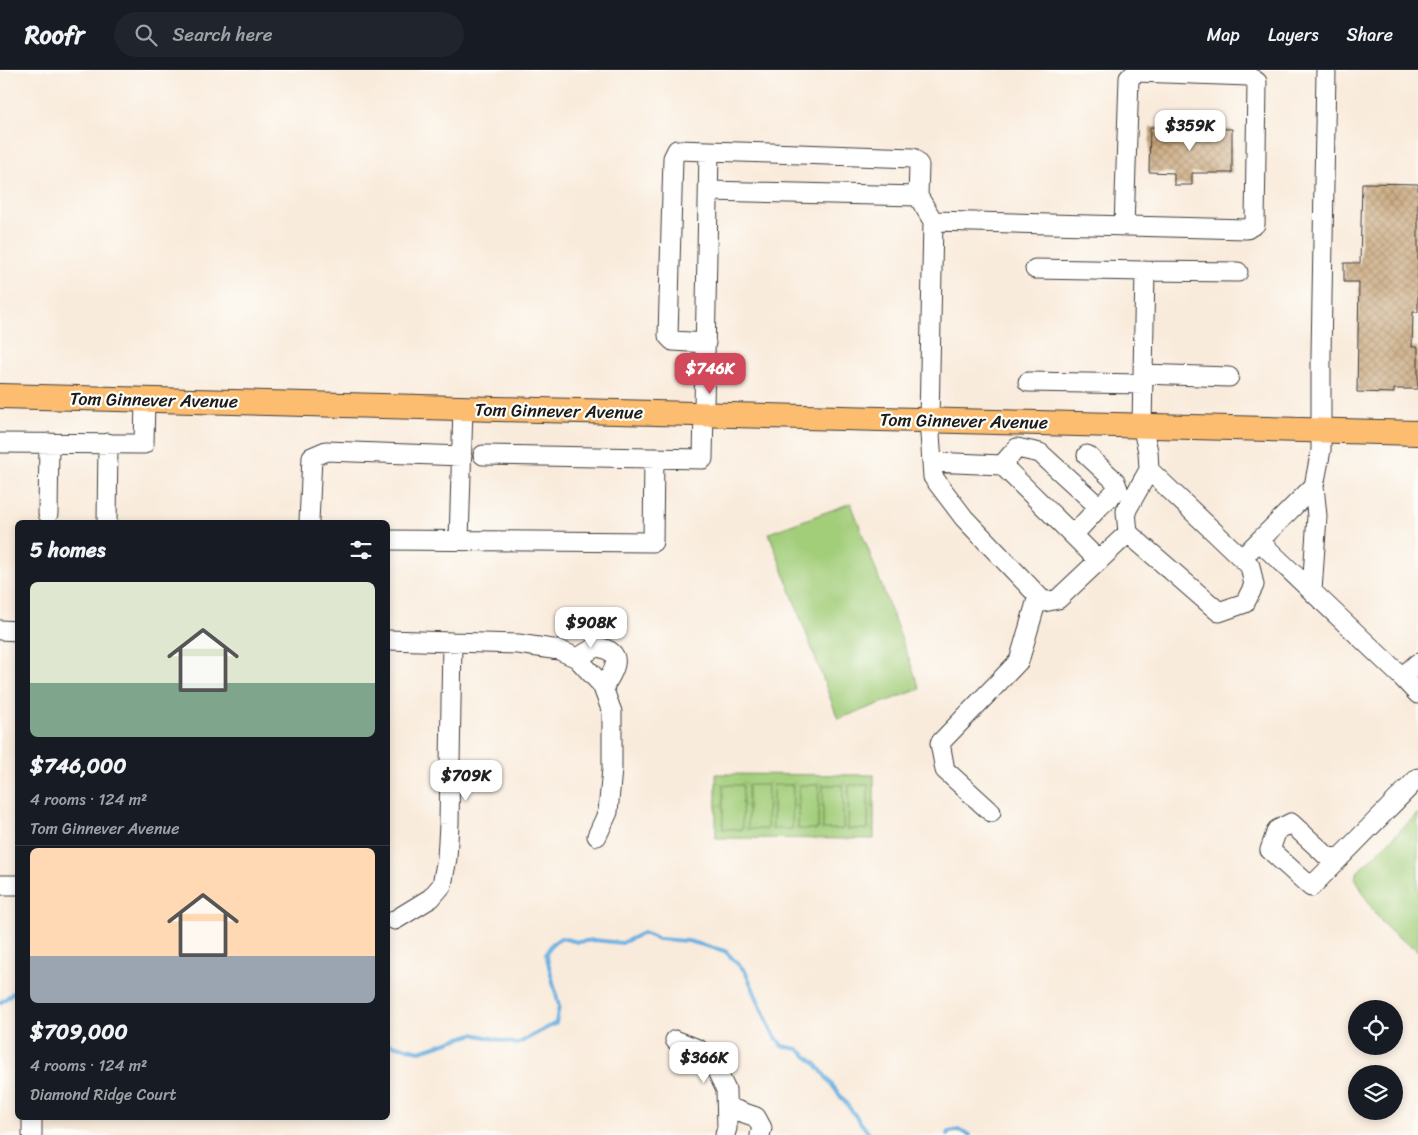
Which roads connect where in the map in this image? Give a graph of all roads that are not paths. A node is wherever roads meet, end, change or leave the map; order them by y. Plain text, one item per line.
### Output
1 (1326, 70) edge
2 (710, 151) junction
3 (709, 191) junction
4 (918, 196) junction
5 (933, 221) junction
6 (1124, 226) junction
7 (1035, 269) dead end
8 (1145, 271) junction
9 (1238, 272) dead end
10 (706, 343) junction
11 (1229, 377) dead end
12 (1143, 379) junction
13 (1028, 382) dead end
14 (0, 396) edge
15 (145, 400) junction
16 (463, 408) junction
17 (704, 414) junction
18 (929, 420) junction
19 (1142, 426) junction
20 (1321, 430) junction
21 (1418, 433) edge
22 (0, 443) edge
23 (49, 444) junction
24 (108, 444) junction
25 (483, 455) dead end
26 (1087, 455) dead end
27 (462, 456) junction
28 (654, 458) junction
29 (932, 462) junction
30 (1002, 465) junction
31 (1148, 470) junction
32 (1314, 486) junction
33 (1099, 507) junction
34 (48, 514) dead end
35 (107, 520) edge
36 (309, 520) edge
37 (1128, 534) junction
38 (1073, 535) junction
39 (390, 540) edge
40 (459, 540) junction
41 (1259, 541) junction
42 (1242, 558) junction
43 (1099, 561) junction
44 (1312, 591) junction
45 (1038, 596) junction
46 (0, 630) edge
47 (15, 631) edge
48 (390, 640) edge
49 (452, 642) junction
50 (576, 658) junction
51 (1418, 663) edge
52 (1402, 677) junction
53 (603, 688) junction
54 (1418, 694) edge
55 (1418, 778) edge
56 (991, 812) dead end
57 (597, 836) dead end
58 (1340, 858) junction
59 (0, 885) edge
60 (15, 885) edge
61 (394, 920) dead end
62 (675, 1040) dead end
63 (727, 1107) junction
64 (32, 1120) edge
65 (32, 1135) edge
66 (725, 1135) edge
67 (760, 1135) edge

1 - 20 street
2 - 3 street
2 - 4 street
2 - 10 street
3 - 4 street
3 - 10 street
4 - 5 street
5 - 6 street
5 - 18 street
6 - 6 street
7 - 8 street
8 - 9 street
8 - 12 street
10 - 17 street
11 - 12 street
12 - 13 street
12 - 19 street
14 - 15 main road, Tom Ginnever Avenue
15 - 16 main road, Tom Ginnever Avenue
15 - 24 street
16 - 17 main road, Tom Ginnever Avenue
16 - 27 street
17 - 18 main road, Tom Ginnever Avenue
17 - 28 street
18 - 19 main road, Tom Ginnever Avenue
18 - 29 street
19 - 20 main road, Tom Ginnever Avenue
19 - 31 street
20 - 21 main road, Tom Ginnever Avenue
20 - 32 street
22 - 23 street
23 - 24 street
23 - 34 street
24 - 35 street
25 - 28 street
26 - 33 street
27 - 36 street
27 - 40 street
28 - 40 street
29 - 30 street
29 - 45 street
30 - 33 street
30 - 38 street
31 - 37 street
31 - 42 street
32 - 41 street
32 - 44 street
33 - 38 street
37 - 42 street
37 - 43 street
38 - 43 street
39 - 40 street
41 - 42 street
41 - 44 street
43 - 45 street
44 - 52 street
45 - 56 street
46 - 47 street
48 - 49 street
49 - 50 street
49 - 61 street
50 - 53 street
50 - 53 street
51 - 52 street
52 - 54 street
53 - 57 street
55 - 58 street
58 - 58 street
59 - 60 street
62 - 63 street
63 - 66 street
63 - 67 street
64 - 65 street

